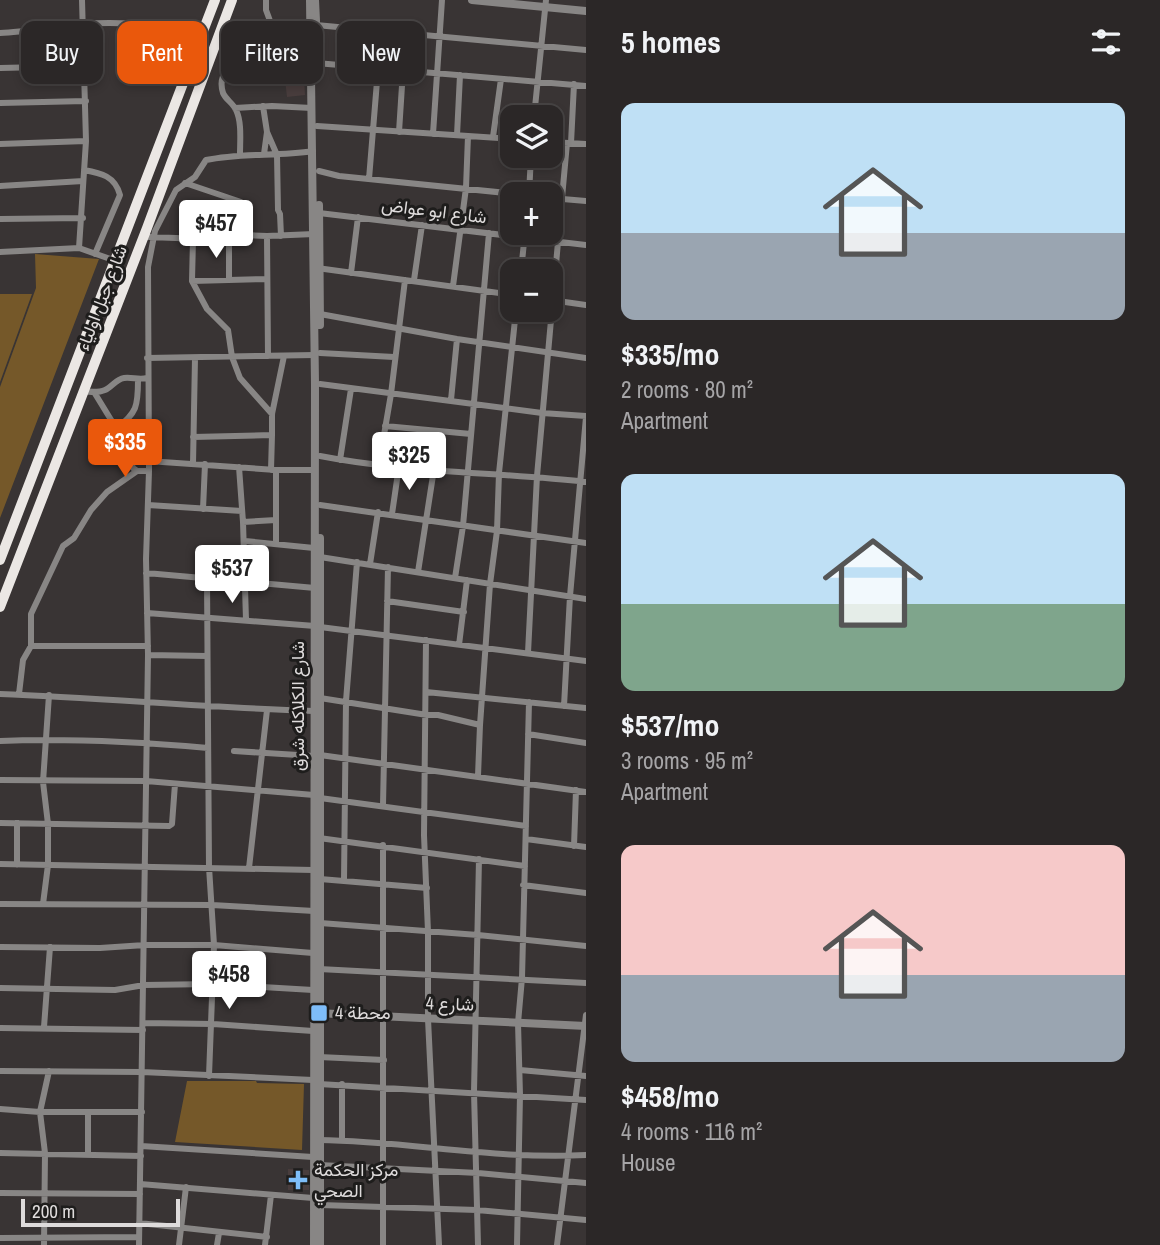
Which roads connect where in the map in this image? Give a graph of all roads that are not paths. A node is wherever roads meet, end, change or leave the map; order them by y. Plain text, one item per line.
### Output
1 (82, 0) edge
2 (215, 0) edge
3 (232, 0) edge
4 (267, 0) edge
5 (310, 0) edge
6 (316, 0) edge
7 (442, 0) edge
8 (472, 0) edge
9 (546, 3) edge
10 (586, 11) edge
11 (83, 21) edge
12 (206, 21) edge
13 (271, 21) edge
14 (311, 21) edge
15 (316, 21) edge
16 (323, 26) edge
17 (21, 31) edge
18 (0, 33) edge
19 (439, 37) junction
20 (542, 46) junction
21 (586, 50) edge
22 (0, 68) edge
23 (21, 68) edge
24 (425, 72) edge
25 (436, 73) junction
26 (460, 75) junction
27 (500, 79) junction
28 (537, 82) junction
29 (86, 84) edge
30 (182, 84) edge
31 (223, 84) edge
32 (313, 84) edge
33 (315, 84) edge
34 (376, 84) edge
35 (402, 84) edge
36 (574, 84) junction
37 (586, 86) edge
38 (86, 100) junction
39 (0, 103) edge
40 (535, 105) edge
41 (263, 106) junction
42 (235, 108) junction
43 (312, 108) junction
44 (317, 126) junction
45 (372, 129) junction
46 (267, 132) junction
47 (399, 132) junction
48 (433, 134) junction
49 (457, 135) junction
50 (468, 136) junction
51 (493, 137) junction
52 (500, 138) edge
53 (86, 141) junction
54 (563, 143) edge
55 (569, 143) junction
56 (0, 144) edge
57 (586, 144) edge
58 (313, 152) junction
59 (240, 154) junction
60 (264, 154) junction
61 (277, 155) junction
62 (84, 170) junction
63 (319, 171) junction
64 (369, 179) junction
65 (83, 181) junction
66 (185, 183) junction
67 (0, 186) edge
68 (466, 188) junction
69 (563, 190) edge
70 (500, 192) edge
71 (563, 198) edge
72 (586, 201) edge
73 (319, 212) junction
74 (358, 217) junction
75 (83, 218) junction
76 (0, 219) edge
77 (422, 225) junction
78 (460, 230) junction
79 (489, 233) junction
80 (240, 234) junction
81 (314, 234) junction
82 (500, 234) edge
83 (148, 236) junction
84 (267, 236) junction
85 (281, 236) junction
86 (193, 239) junction
87 (229, 240) junction
88 (563, 243) edge
89 (586, 245) edge
90 (79, 248) junction
91 (0, 252) edge
92 (95, 254) junction
93 (116, 261) junction
94 (317, 268) junction
95 (351, 273) junction
96 (266, 279) junction
97 (229, 280) junction
98 (405, 280) junction
99 (414, 280) junction
100 (192, 282) junction
101 (453, 286) junction
102 (483, 291) junction
103 (500, 293) edge
104 (563, 302) edge
105 (586, 305) edge
106 (320, 314) junction
107 (515, 322) edge
108 (550, 322) edge
109 (397, 329) junction
110 (457, 340) junction
111 (479, 343) junction
112 (83, 345) junction
113 (512, 348) junction
114 (548, 353) junction
115 (317, 354) junction
116 (97, 356) junction
117 (268, 356) junction
118 (284, 356) junction
119 (232, 357) junction
120 (394, 357) junction
121 (147, 358) junction
122 (195, 358) junction
123 (586, 358) edge
124 (76, 363) junction
125 (88, 378) junction
126 (147, 378) junction
127 (138, 380) junction
128 (320, 384) junction
129 (351, 389) junction
130 (82, 391) junction
131 (94, 392) junction
132 (391, 394) junction
133 (451, 400) junction
134 (474, 403) junction
135 (505, 408) junction
136 (542, 413) junction
137 (272, 414) junction
138 (586, 416) edge
139 (385, 426) junction
140 (116, 429) junction
141 (471, 434) junction
142 (272, 435) junction
143 (193, 437) junction
144 (320, 456) junction
145 (340, 460) junction
146 (148, 461) junction
147 (194, 464) junction
148 (205, 464) junction
149 (379, 464) junction
150 (398, 466) junction
151 (239, 467) junction
152 (434, 469) junction
153 (274, 470) junction
154 (137, 471) junction
155 (149, 471) junction
156 (315, 471) junction
157 (468, 471) junction
158 (499, 473) junction
159 (537, 476) junction
160 (583, 482) edge
161 (148, 505) junction
162 (320, 505) junction
163 (204, 509) junction
164 (242, 512) junction
165 (377, 512) junction
166 (393, 514) junction
167 (276, 520) junction
168 (425, 520) junction
169 (243, 522) junction
170 (463, 526) junction
171 (497, 531) junction
172 (535, 536) junction
173 (245, 541) junction
174 (575, 542) junction
175 (276, 543) junction
176 (586, 543) edge
177 (314, 548) junction
178 (320, 557) junction
179 (0, 560) edge
180 (357, 562) junction
181 (370, 564) junction
182 (388, 567) junction
183 (418, 572) junction
184 (146, 573) junction
185 (455, 578) junction
186 (207, 579) junction
187 (246, 580) junction
188 (467, 580) junction
189 (490, 584) junction
190 (314, 588) junction
191 (530, 590) junction
192 (570, 597) junction
193 (586, 599) edge
194 (387, 601) junction
195 (0, 607) edge
196 (147, 612) junction
197 (464, 612) junction
198 (207, 617) junction
199 (246, 620) junction
200 (317, 627) junction
201 (351, 631) junction
202 (387, 636) junction
203 (426, 640) junction
204 (459, 645) junction
205 (32, 646) junction
206 (148, 646) junction
207 (486, 649) junction
208 (528, 653) junction
209 (148, 655) junction
210 (207, 656) junction
211 (565, 659) junction
212 (586, 661) edge
213 (426, 692) junction
214 (0, 694) edge
215 (19, 694) junction
216 (49, 695) junction
217 (320, 698) junction
218 (482, 698) junction
219 (147, 701) junction
220 (346, 701) junction
221 (529, 702) junction
222 (564, 706) junction
223 (208, 707) junction
224 (385, 707) junction
225 (586, 708) edge
226 (267, 710) junction
227 (314, 711) junction
228 (427, 715) junction
229 (480, 725) junction
230 (528, 734) junction
231 (46, 739) junction
232 (0, 741) edge
233 (146, 743) junction
234 (586, 743) edge
235 (208, 748) junction
236 (234, 751) dead end
237 (262, 753) junction
238 (317, 756) junction
239 (346, 760) junction
240 (384, 765) junction
241 (425, 769) junction
242 (478, 776) junction
243 (0, 780) edge
244 (146, 781) junction
245 (43, 782) junction
246 (175, 783) junction
247 (528, 783) junction
248 (209, 787) junction
249 (576, 790) junction
250 (258, 791) junction
251 (586, 792) edge
252 (317, 797) junction
253 (346, 801) junction
254 (383, 806) junction
255 (425, 811) junction
256 (0, 823) edge
257 (17, 823) junction
258 (48, 824) junction
259 (145, 825) junction
260 (526, 826) junction
261 (319, 838) junction
262 (526, 839) junction
263 (345, 841) junction
264 (383, 845) junction
265 (574, 846) junction
266 (586, 847) edge
267 (425, 851) junction
268 (479, 859) junction
269 (0, 864) edge
270 (17, 865) junction
271 (48, 865) junction
272 (144, 866) junction
273 (524, 866) junction
274 (209, 867) junction
275 (249, 868) junction
276 (313, 870) junction
277 (320, 879) junction
278 (344, 881) junction
279 (383, 885) junction
280 (523, 885) junction
281 (427, 888) junction
282 (586, 893) edge
283 (0, 904) edge
284 (43, 904) junction
285 (212, 905) junction
286 (145, 906) junction
287 (314, 911) junction
288 (320, 923) junction
289 (384, 928) junction
290 (428, 932) junction
291 (478, 935) junction
292 (522, 940) junction
293 (145, 945) junction
294 (214, 945) junction
295 (586, 946) edge
296 (0, 947) edge
297 (50, 947) junction
298 (313, 953) junction
299 (319, 969) junction
300 (384, 972) junction
301 (428, 974) junction
302 (478, 976) junction
303 (522, 978) junction
304 (586, 983) edge
305 (213, 984) junction
306 (144, 985) junction
307 (46, 987) junction
308 (0, 988) edge
309 (313, 990) junction
310 (316, 1013) junction
311 (586, 1015) edge
312 (384, 1017) junction
313 (428, 1019) junction
314 (477, 1020) junction
315 (518, 1023) junction
316 (213, 1024) junction
317 (143, 1026) junction
318 (585, 1026) edge
319 (44, 1027) junction
320 (0, 1028) edge
321 (313, 1031) junction
322 (319, 1057) junction
323 (384, 1060) junction
324 (520, 1070) junction
325 (0, 1071) edge
326 (49, 1071) junction
327 (142, 1072) junction
328 (209, 1076) junction
329 (582, 1076) edge
330 (316, 1082) junction
331 (342, 1084) junction
332 (383, 1087) junction
333 (430, 1091) junction
334 (474, 1092) junction
335 (520, 1095) junction
336 (575, 1100) junction
337 (586, 1100) edge
338 (0, 1110) edge
339 (40, 1112) junction
340 (88, 1112) junction
341 (142, 1112) junction
342 (319, 1140) junction
343 (342, 1140) junction
344 (383, 1143) junction
345 (141, 1146) junction
346 (433, 1149) junction
347 (476, 1152) junction
348 (0, 1153) edge
349 (45, 1153) junction
350 (88, 1154) junction
351 (520, 1155) junction
352 (586, 1155) edge
353 (141, 1156) junction
354 (568, 1156) junction
355 (313, 1157) junction
356 (319, 1165) junction
357 (384, 1168) junction
358 (435, 1171) junction
359 (478, 1173) junction
360 (518, 1176) junction
361 (565, 1181) junction
362 (586, 1183) edge
363 (140, 1184) junction
364 (186, 1187) junction
365 (45, 1192) junction
366 (0, 1193) edge
367 (140, 1194) junction
368 (271, 1195) junction
369 (316, 1201) junction
370 (384, 1206) junction
371 (438, 1208) junction
372 (477, 1210) junction
373 (518, 1212) junction
374 (560, 1217) junction
375 (586, 1220) edge
376 (139, 1223) junction
377 (182, 1228) junction
378 (219, 1233) junction
379 (44, 1236) junction
380 (0, 1238) edge
381 (139, 1241) edge
382 (266, 1241) edge
383 (44, 1245) edge
384 (179, 1245) edge
385 (217, 1245) edge
386 (314, 1245) edge
387 (320, 1245) edge
388 (383, 1245) edge
389 (439, 1245) edge
390 (478, 1245) edge
391 (517, 1245) edge
392 (557, 1245) edge

1 - 11 street
2 - 12 highway, شارع جبل اولياء
3 - 83 highway, شارع جبل اولياء
4 - 13 street
5 - 14 street, شارع الكلاكله شرق
6 - 15 street, شارع الكلاكله شرق
7 - 19 street
8 - 9 street
9 - 10 street
9 - 20 street
16 - 19 street
17 - 18 street
19 - 20 street
19 - 25 street
20 - 21 street
20 - 28 street
22 - 23 street
24 - 25 street
25 - 26 street
25 - 48 street
26 - 27 street
26 - 49 street
27 - 28 street
27 - 51 street
28 - 36 street
28 - 40 street
29 - 38 street
30 - 93 highway, شارع جبل اولياء
31 - 42 street
32 - 43 street, شارع الكلاكله شرق
33 - 44 street, شارع الكلاكله شرق
34 - 45 street
35 - 47 street
36 - 37 street
36 - 55 street
38 - 39 street
38 - 53 street
41 - 42 street
41 - 43 street
41 - 46 street
42 - 59 street
43 - 58 street, شارع الكلاكله شرق
44 - 45 street
44 - 63 street, شارع الكلاكله شرق
45 - 47 street
45 - 64 street
46 - 60 street
46 - 61 street
47 - 48 street
48 - 49 street
49 - 50 street
50 - 51 street
50 - 68 street
51 - 52 street
53 - 56 street
53 - 62 street
54 - 55 street
55 - 57 street
55 - 69 street
58 - 61 street
58 - 81 street, شارع الكلاكله شرق
59 - 60 street
59 - 66 street
60 - 61 street
61 - 85 street
62 - 65 street
62 - 92 street
63 - 64 street
63 - 73 street, شارع الكلاكله شرق
64 - 68 street
65 - 67 street
65 - 75 street
66 - 80 street
66 - 83 street
68 - 70 street
68 - 78 street
71 - 72 street
73 - 74 street, شارع ابو عواض
73 - 94 street, شارع الكلاكله شرق
74 - 77 street, شارع ابو عواض
74 - 95 street
75 - 76 street
75 - 90 street
77 - 78 street, شارع ابو عواض
77 - 99 street
78 - 79 street, شارع ابو عواض
78 - 101 street
79 - 82 street, شارع ابو عواض
79 - 102 street
80 - 84 street
80 - 87 street
81 - 85 street
81 - 94 street, شارع الكلاكله شرق
83 - 86 street
83 - 116 highway, شارع جبل اولياء
83 - 121 street
84 - 85 street
84 - 96 street
86 - 87 street
86 - 100 street
87 - 97 street
88 - 89 street, شارع ابو عواض
90 - 91 street
90 - 92 street
92 - 93 street
93 - 112 highway, شارع جبل اولياء
94 - 95 street
94 - 106 street, شارع الكلاكله شرق
94 - 115 street, شارع الكلاكله شرق
95 - 98 street
96 - 97 street
96 - 117 street
97 - 100 street
98 - 99 street
98 - 109 street
99 - 101 street
100 - 119 street
101 - 102 street
102 - 103 street
102 - 111 street
104 - 105 street
106 - 109 street
106 - 115 street, شارع الكلاكله شرق
107 - 113 street
108 - 114 street
109 - 110 street
109 - 120 street
110 - 111 street
110 - 133 street
111 - 113 street
111 - 134 street
112 - 116 highway
112 - 124 highway, شارع جبل اولياء
113 - 114 street
113 - 135 street
114 - 123 street
114 - 136 street
115 - 118 street
115 - 120 street
115 - 128 street, شارع الكلاكله شرق
115 - 156 street, شارع الكلاكله شرق
116 - 125 highway, شارع جبل اولياء
117 - 118 street
117 - 119 street
118 - 137 street
119 - 122 street
119 - 137 street
120 - 132 street
121 - 122 street
121 - 126 street
122 - 143 street
124 - 125 highway
124 - 179 highway, شارع جبل اولياء
125 - 130 highway, شارع جبل اولياء
126 - 127 street
126 - 146 street
127 - 131 street
127 - 140 street
128 - 129 street
128 - 144 street, شارع الكلاكله شرق
129 - 132 street
129 - 145 street
130 - 131 street
130 - 195 highway, شارع جبل اولياء
131 - 140 street
132 - 133 street
132 - 139 street
133 - 134 street
134 - 135 street
134 - 141 street
135 - 136 street
135 - 158 street
136 - 138 street
136 - 159 street
137 - 142 street
138 - 160 street
139 - 141 street
139 - 149 street
140 - 154 street
141 - 157 street
142 - 143 street
142 - 153 street
143 - 147 street
144 - 145 street
144 - 162 street, شارع الكلاكله شرق
145 - 149 street
146 - 147 street
146 - 155 street
147 - 148 street
148 - 151 street
148 - 163 street
149 - 150 street
150 - 152 street
150 - 166 street
151 - 153 street
151 - 164 street
152 - 157 street
152 - 168 street
153 - 156 street
153 - 167 street
154 - 155 street
154 - 205 street
155 - 161 street
156 - 177 street, شارع الكلاكله شرق
157 - 158 street
157 - 170 street
158 - 159 street
158 - 171 street
159 - 160 street
159 - 172 street
160 - 174 street
161 - 163 street
161 - 184 street
162 - 165 street
162 - 178 street, شارع الكلاكله شرق
163 - 164 street
164 - 169 street
165 - 166 street
165 - 181 street
166 - 168 street
167 - 169 street
167 - 175 street
168 - 170 street
168 - 183 street
169 - 173 street
170 - 171 street
170 - 185 street
171 - 172 street
171 - 189 street
172 - 174 street
172 - 191 street
173 - 175 street
173 - 187 street
174 - 176 street
174 - 192 street
175 - 177 street
177 - 190 street, شارع الكلاكله شرق
178 - 180 street
178 - 200 street, شارع الكلاكله شرق
180 - 181 street
180 - 201 street
181 - 182 street
182 - 183 street
182 - 194 street
183 - 185 street
184 - 186 street
184 - 196 street
185 - 188 street
186 - 187 street
186 - 198 street
187 - 190 street
187 - 199 street
188 - 189 street
188 - 197 street
189 - 191 street
189 - 207 street
190 - 200 street, شارع الكلاكله شرق
191 - 192 street
191 - 208 street
192 - 193 street
192 - 211 street
194 - 197 street
194 - 202 street
196 - 198 street
196 - 206 street
197 - 204 street
198 - 199 street
198 - 210 street
199 - 200 street
200 - 201 street
200 - 217 street, شارع الكلاكله شرق
200 - 227 street, شارع الكلاكله شرق
201 - 202 street
201 - 220 street
202 - 203 street
202 - 224 street
203 - 204 street
203 - 213 street
204 - 207 street
205 - 206 street
205 - 215 street
206 - 209 street
207 - 208 street
207 - 218 street
208 - 211 street
209 - 210 street
209 - 219 street
210 - 223 street
211 - 212 street
211 - 222 street
213 - 218 street
213 - 228 street
214 - 215 street
215 - 216 street
216 - 219 street
216 - 231 street
217 - 220 street
217 - 238 street, شارع الكلاكله شرق
218 - 221 street
218 - 229 street
219 - 223 street
219 - 233 street
220 - 224 street
220 - 239 street
221 - 222 street
221 - 230 street
222 - 225 street
223 - 226 street
223 - 235 street
224 - 228 street
224 - 240 street
226 - 227 street
226 - 237 street
227 - 238 street, شارع الكلاكله شرق
228 - 229 street
228 - 241 street
229 - 242 street
230 - 234 street
230 - 247 street
231 - 232 street
231 - 233 street
231 - 245 street
233 - 235 street
233 - 244 street
235 - 248 street
236 - 237 street
237 - 238 street
237 - 250 street
238 - 239 street
238 - 252 street, شارع الكلاكله شرق
239 - 240 street
239 - 253 street
240 - 241 street
240 - 254 street
241 - 242 street
241 - 255 street
242 - 247 street
243 - 245 street
244 - 245 street
244 - 246 street
244 - 259 street
245 - 258 street
246 - 248 street
246 - 259 street
247 - 249 street
247 - 260 street
248 - 250 street
248 - 274 street
249 - 251 street
249 - 265 street
250 - 252 street
250 - 275 street
252 - 253 street
252 - 261 street, شارع الكلاكله شرق
252 - 276 street, شارع الكلاكله شرق
253 - 254 street
253 - 263 street
254 - 255 street
255 - 260 street
255 - 267 street
256 - 257 street
257 - 258 street
257 - 270 street
258 - 259 street
258 - 271 street
259 - 272 street
260 - 262 street
261 - 263 street
261 - 277 street, شارع الكلاكله شرق
262 - 265 street
262 - 273 street
263 - 264 street
263 - 278 street
264 - 267 street
264 - 279 street
265 - 266 street
267 - 268 street
267 - 281 street
268 - 273 street
268 - 291 street
269 - 270 street
270 - 271 street
271 - 272 street
271 - 284 street
272 - 274 street
272 - 286 street
273 - 280 street
274 - 275 street
274 - 285 street
275 - 276 street
276 - 287 street, شارع الكلاكله شرق
277 - 278 street
277 - 288 street, شارع الكلاكله شرق
278 - 279 street
279 - 281 street
279 - 289 street
280 - 282 street
280 - 292 street
281 - 290 street
283 - 284 street
284 - 286 street
285 - 286 street
285 - 287 street
285 - 294 street
286 - 293 street
287 - 298 street, شارع الكلاكله شرق
288 - 289 street
288 - 299 street, شارع الكلاكله شرق
289 - 290 street
289 - 300 street
290 - 291 street
290 - 301 street
291 - 292 street
291 - 302 street
292 - 295 street
292 - 303 street
293 - 294 street
293 - 297 street
293 - 306 street
294 - 298 street
294 - 305 street
296 - 297 street
297 - 307 street
298 - 309 street, شارع الكلاكله شرق
299 - 300 street
299 - 310 street, شارع الكلاكله شرق
300 - 301 street
300 - 312 street
301 - 302 street
301 - 313 street
302 - 303 street
302 - 314 street
303 - 304 street
303 - 315 street
305 - 306 street
305 - 309 street
305 - 316 street
306 - 307 street
306 - 317 street
307 - 308 street
307 - 319 street
309 - 310 street, شارع الكلاكله شرق
310 - 312 street, شارع 4
310 - 321 street, شارع الكلاكله شرق
310 - 322 street, شارع الكلاكله شرق
311 - 318 street
312 - 313 street, شارع 4
312 - 323 street
313 - 314 street, شارع 4
313 - 333 street
314 - 315 street, شارع 4
314 - 334 street
315 - 318 street, شارع 4
315 - 324 street
316 - 317 street
316 - 321 street
316 - 328 street
317 - 319 street
317 - 327 street
318 - 329 street
319 - 320 street
321 - 330 street, شارع الكلاكله شرق
322 - 323 street
322 - 330 street, شارع الكلاكله شرق
323 - 332 street
324 - 329 street
324 - 335 street
325 - 326 street
326 - 327 street
326 - 339 street
327 - 328 street
327 - 341 street
328 - 330 street
329 - 336 street
330 - 331 street
330 - 342 street, شارع الكلاكله شرق
330 - 355 street, شارع الكلاكله شرق
331 - 332 street
331 - 343 street
332 - 333 street
332 - 344 street
333 - 334 street
333 - 346 street
334 - 335 street
334 - 347 street
335 - 336 street
335 - 351 street
336 - 337 street
336 - 354 street
338 - 339 street
339 - 340 street
339 - 349 street
340 - 341 street
340 - 350 street
341 - 345 street
342 - 343 street
342 - 356 street, شارع الكلاكله شرق
343 - 344 street
344 - 346 street
344 - 357 street
345 - 353 street
345 - 355 street
346 - 347 street
346 - 358 street
347 - 351 street
347 - 359 street
348 - 349 street
349 - 350 street
349 - 365 street
350 - 353 street
351 - 354 street
351 - 360 street
352 - 354 street
353 - 363 street
354 - 361 street
355 - 369 street, شارع الكلاكله شرق
356 - 357 street
356 - 369 street, شارع الكلاكله شرق
357 - 358 street
357 - 370 street
358 - 359 street
358 - 371 street
359 - 360 street
359 - 372 street
360 - 361 street
360 - 373 street
361 - 362 street
361 - 374 street
363 - 364 street
363 - 367 street
364 - 368 street
364 - 377 street
365 - 366 street
365 - 367 street
365 - 379 street
367 - 376 street
368 - 369 street
368 - 382 street
369 - 370 street
369 - 386 street, شارع الكلاكله شرق
369 - 387 street, شارع الكلاكله شرق
370 - 371 street
370 - 388 street
371 - 372 street
371 - 389 street
372 - 373 street
372 - 390 street
373 - 374 street
373 - 391 street
374 - 375 street
374 - 392 street
376 - 377 street
376 - 381 street
377 - 378 street
377 - 384 street
378 - 382 street
378 - 385 street
379 - 380 street
379 - 381 street
379 - 383 street

